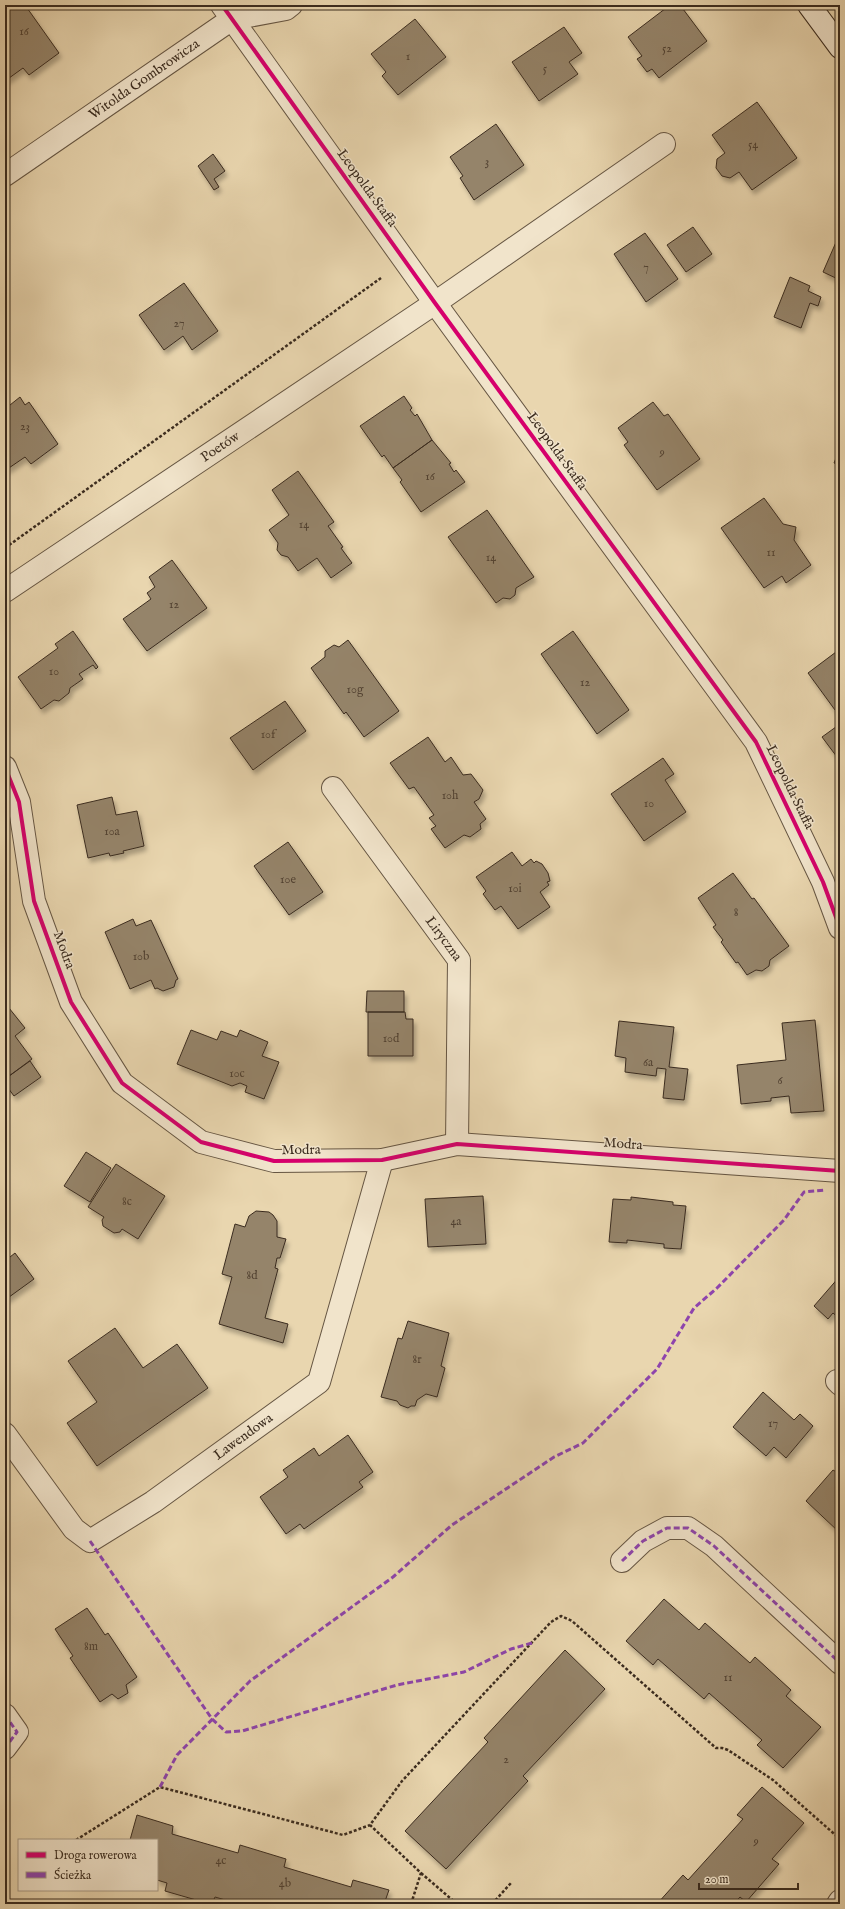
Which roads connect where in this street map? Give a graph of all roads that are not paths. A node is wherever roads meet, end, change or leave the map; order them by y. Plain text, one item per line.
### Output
1 (291, 5) edge
2 (809, 5) edge
3 (227, 12) edge
4 (840, 47) edge
5 (664, 144) dead end
6 (5, 176) edge
7 (435, 303) junction
8 (5, 591) edge
9 (5, 767) edge
10 (333, 788) dead end
11 (840, 928) edge
12 (457, 1144) junction
13 (382, 1160) junction
14 (840, 1171) edge
15 (5, 1434) edge
16 (622, 1561) dead end
17 (840, 1663) edge
18 (5, 1715) edge
19 (5, 1748) edge
20 (840, 1901) edge
21 (838, 1904) edge

1 - 3 street, Witolda Gombrowicza
2 - 4 street
3 - 6 street, Witolda Gombrowicza
3 - 7 street, Leopolda Staffa
5 - 7 street
7 - 8 street, Poetów
7 - 11 street, Leopolda Staffa
9 - 13 street, Modra
10 - 12 street, Liryczna
12 - 13 street, Modra
12 - 14 street, Modra
13 - 15 street, Lawendowa
16 - 17 street
18 - 19 street
20 - 21 street

